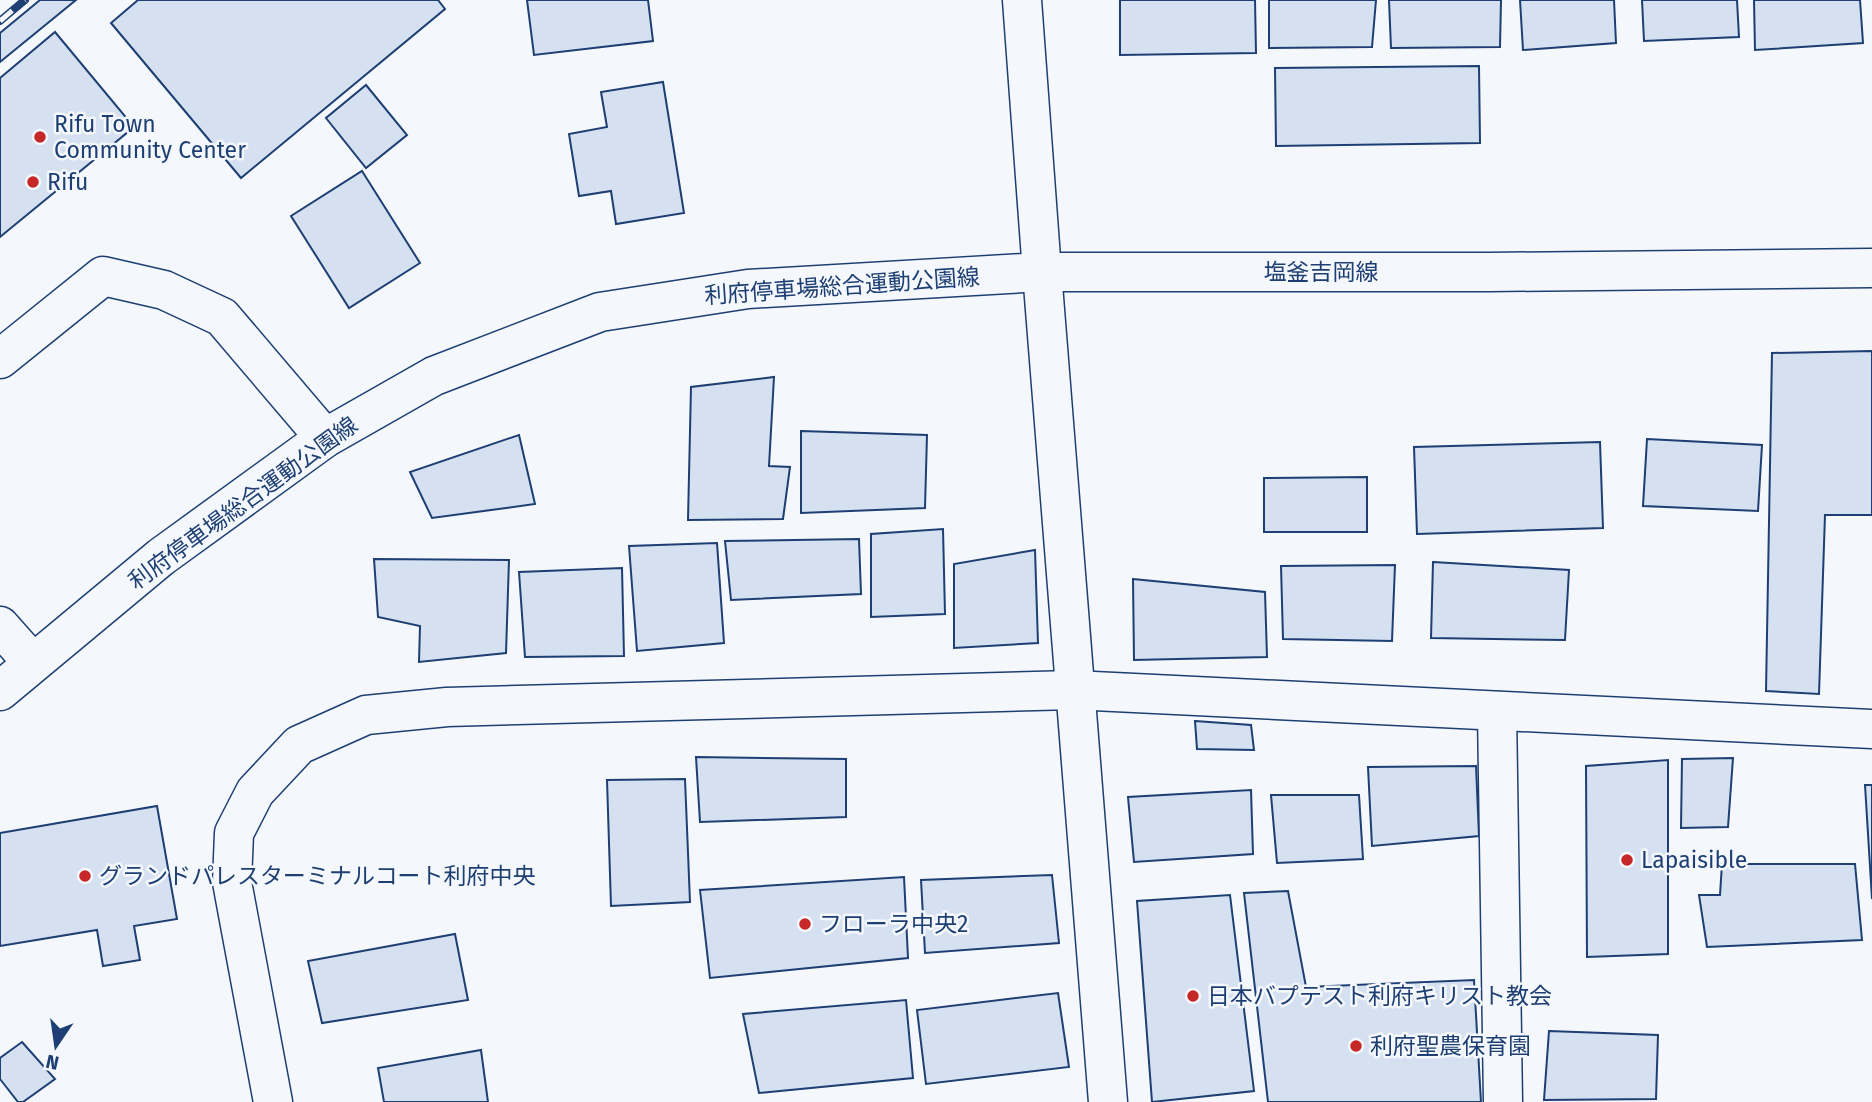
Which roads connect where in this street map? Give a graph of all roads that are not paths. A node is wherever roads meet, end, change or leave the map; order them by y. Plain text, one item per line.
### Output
1 (1022, 0) edge
2 (1872, 268) edge
3 (1042, 272) junction
4 (0, 359) edge
5 (325, 438) junction
6 (0, 626) edge
7 (32, 662) junction
8 (1073, 690) junction
9 (0, 691) edge
10 (1497, 711) junction
11 (1872, 729) edge
12 (273, 1102) edge
13 (1108, 1102) edge
14 (1503, 1102) edge

1 - 3 street
2 - 3 street, 塩釜吉岡線
3 - 5 street, 利府停車場総合運動公園線
3 - 8 street
4 - 5 street
5 - 7 street, 利府停車場総合運動公園線
6 - 7 street
7 - 9 street, 利府停車場総合運動公園線
8 - 10 street
8 - 12 street
8 - 13 street
10 - 11 street
10 - 14 street

